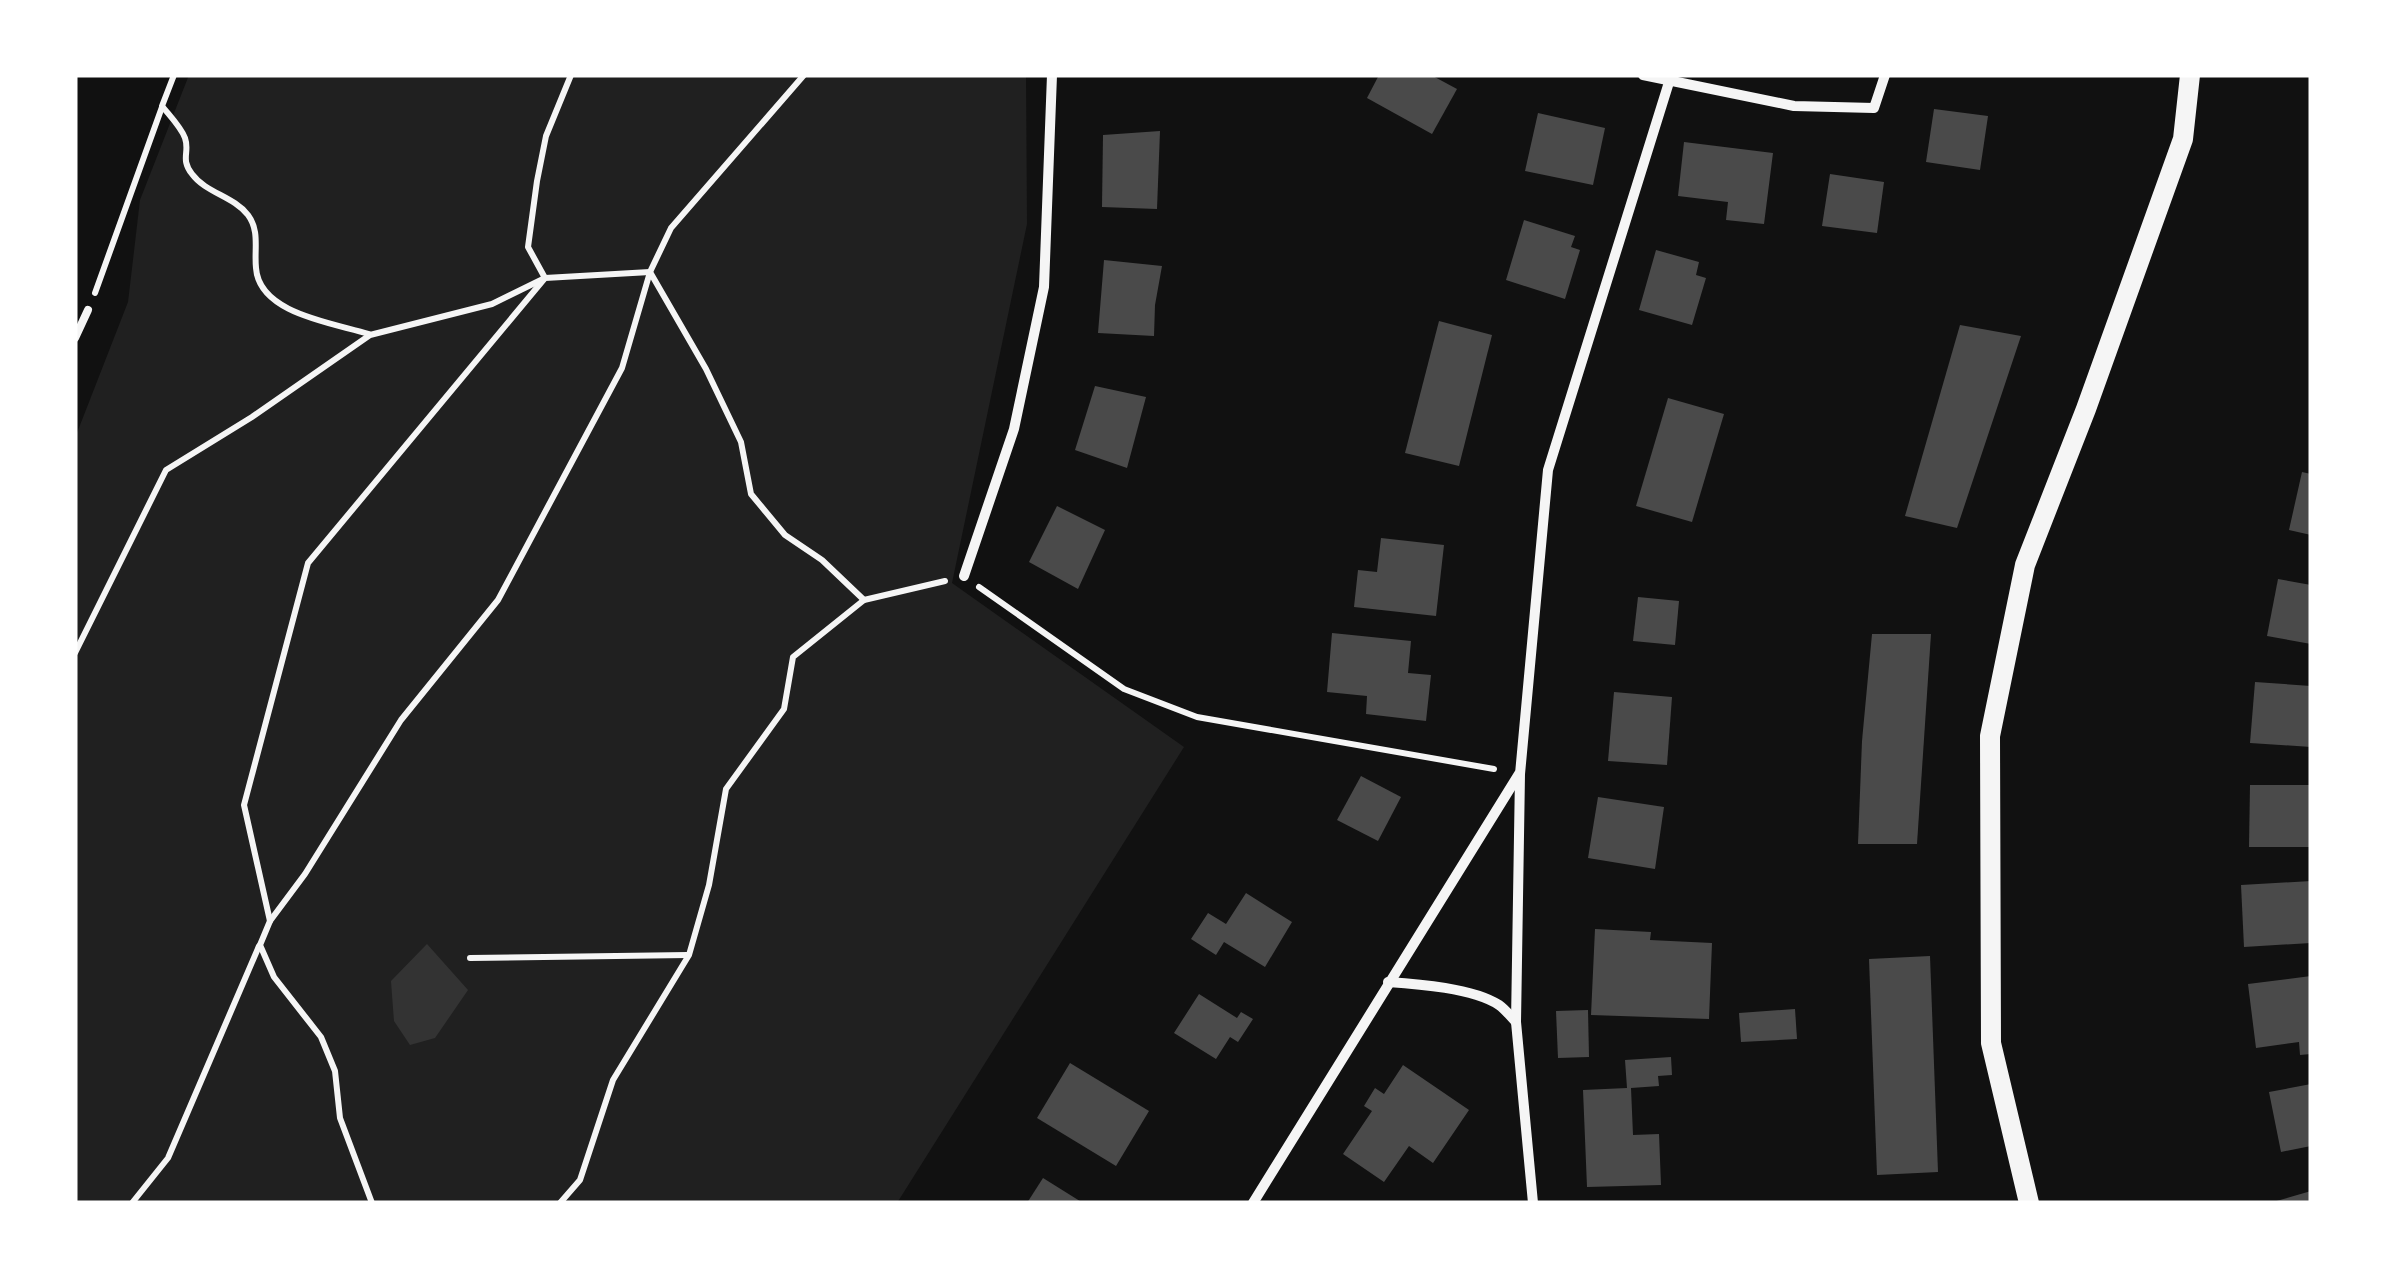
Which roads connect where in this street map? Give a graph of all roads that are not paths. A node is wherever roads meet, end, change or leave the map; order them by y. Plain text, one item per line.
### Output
1 (1052, 75) edge
2 (1643, 75) edge
3 (1885, 75) edge
4 (2190, 75) edge
5 (1670, 79) junction
6 (88, 310) road end
7 (75, 338) edge
8 (964, 576) road end
9 (1520, 774) junction
10 (1388, 982) junction
11 (1516, 1022) junction
12 (1253, 1203) edge
13 (1533, 1203) edge
14 (2029, 1203) edge

1 - 8 street
2 - 5 street
3 - 5 street
4 - 14 main road
5 - 9 street
6 - 7 lane
9 - 10 street
9 - 11 street
10 - 11 street
10 - 12 street
11 - 13 street

